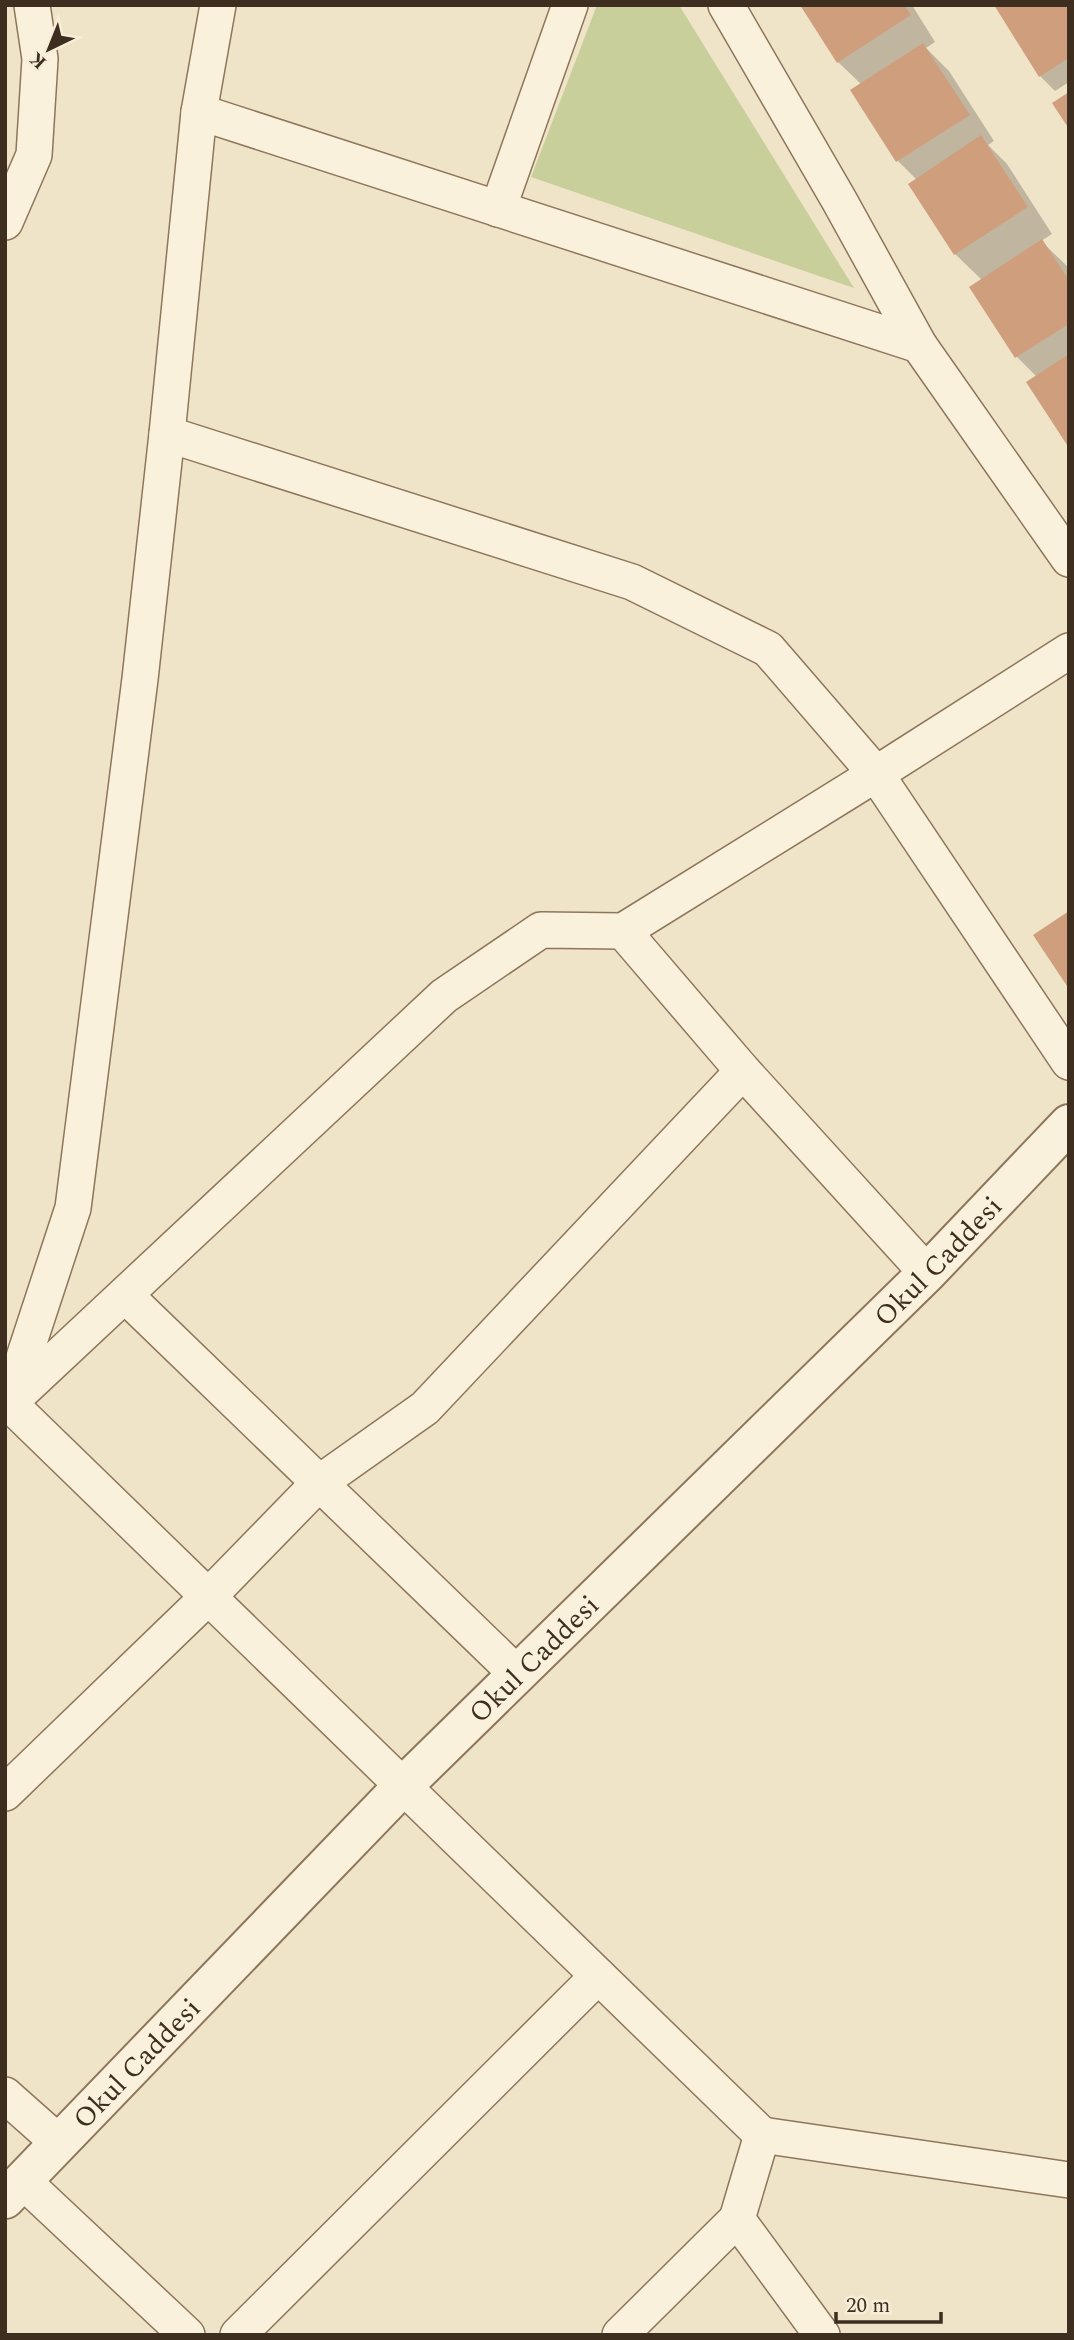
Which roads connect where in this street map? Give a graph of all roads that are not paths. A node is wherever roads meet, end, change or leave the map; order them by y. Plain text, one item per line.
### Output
1 (32, 5) edge
2 (218, 5) edge
3 (570, 5) edge
4 (726, 5) edge
5 (199, 112) junction
6 (498, 209) junction
7 (5, 222) edge
8 (919, 345) junction
9 (167, 434) junction
10 (1069, 559) edge
11 (1069, 651) edge
12 (876, 774) junction
13 (622, 931) junction
14 (1069, 1062) edge
15 (743, 1071) junction
16 (1069, 1124) edge
17 (928, 1273) junction
18 (125, 1295) junction
19 (7, 1403) edge
20 (319, 1483) junction
21 (209, 1596) junction
22 (516, 1673) junction
23 (403, 1786) junction
24 (5, 1793) edge
25 (598, 1976) junction
26 (5, 2095) edge
27 (761, 2135) junction
28 (59, 2143) junction
29 (1069, 2180) edge
30 (14, 2190) edge
31 (737, 2219) junction
32 (187, 2335) edge
33 (238, 2335) edge
34 (620, 2335) edge
35 (822, 2335) edge

1 - 7 street
2 - 5 street
3 - 6 street
4 - 8 street
5 - 6 street
5 - 9 street
6 - 8 street
8 - 10 street
9 - 12 street
9 - 19 street
11 - 12 street
12 - 13 street
12 - 14 street
13 - 15 street
13 - 18 street
15 - 17 street
15 - 20 street
16 - 17 street, Okul Caddesi
17 - 22 street, Okul Caddesi
18 - 19 street
18 - 20 street
19 - 21 street
20 - 21 street
20 - 22 street
21 - 23 street
21 - 24 street
22 - 23 street, Okul Caddesi
23 - 25 street
23 - 28 street, Okul Caddesi
25 - 27 street
25 - 33 street
26 - 28 street
27 - 29 street
27 - 31 street
28 - 30 street, Okul Caddesi
30 - 32 street
31 - 34 street
31 - 35 street

